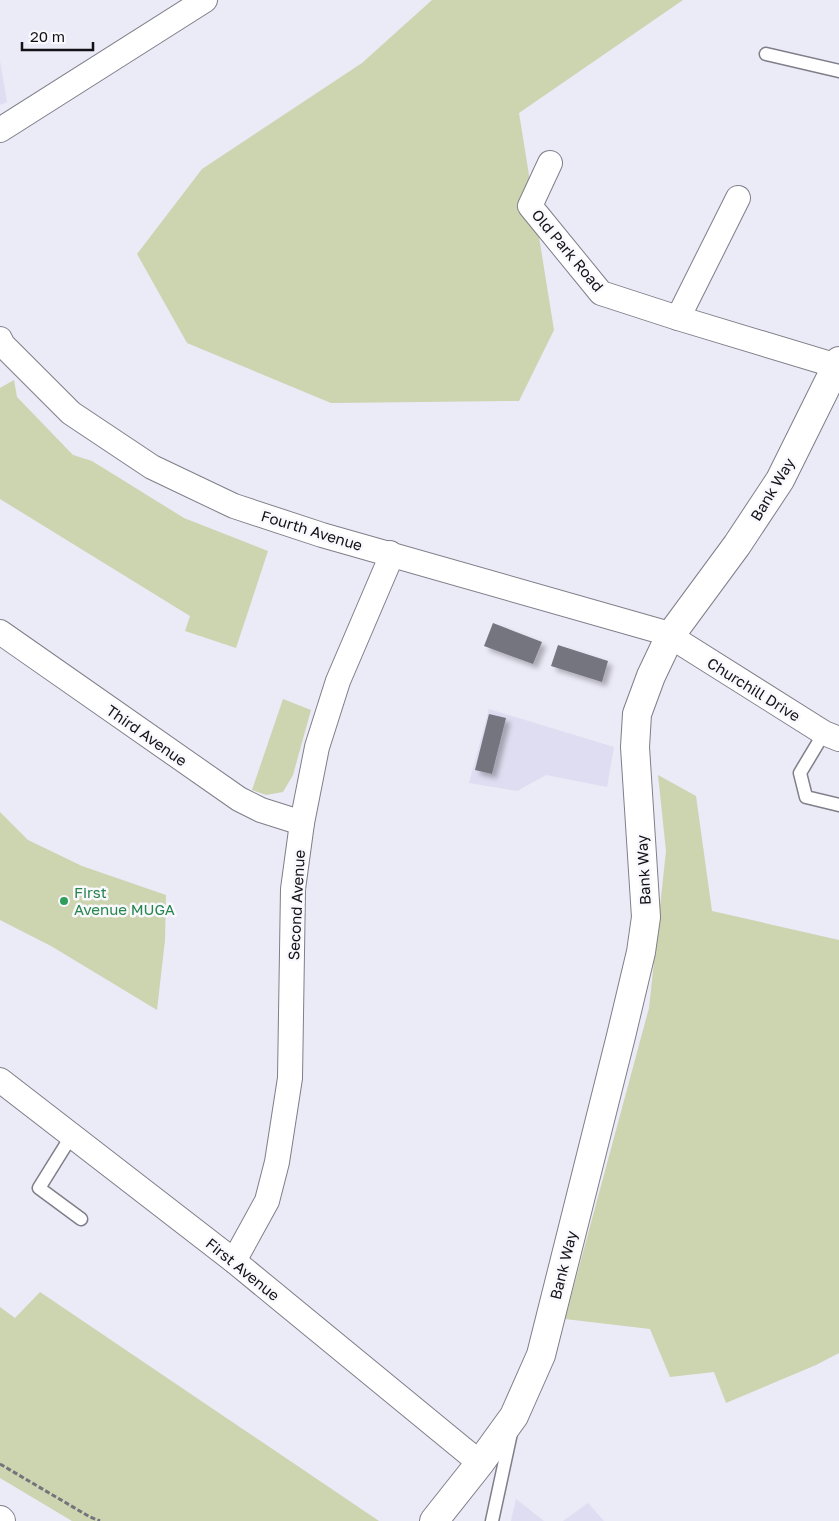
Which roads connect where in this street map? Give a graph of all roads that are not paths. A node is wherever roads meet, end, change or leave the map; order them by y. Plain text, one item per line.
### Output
1 (205, 0) edge
2 (766, 54) dead end
3 (839, 71) edge
4 (0, 130) edge
5 (550, 163) dead end
6 (738, 198) dead end
7 (678, 318) junction
8 (0, 339) edge
9 (838, 364) edge
10 (390, 553) junction
11 (0, 632) edge
12 (670, 636) junction
13 (831, 736) edge
14 (839, 805) edge
15 (302, 823) junction
16 (0, 1080) edge
17 (72, 1135) junction
18 (81, 1219) dead end
19 (234, 1261) junction
20 (514, 1416) junction
21 (480, 1463) junction
22 (434, 1521) edge
23 (492, 1521) edge

1 - 4 street
2 - 3 lane
5 - 7 street, Old Park Road
6 - 7 street
7 - 9 street, Old Park Road
8 - 10 street, Fourth Avenue
9 - 12 street, Bank Way
10 - 12 street, Fourth Avenue
10 - 15 street, Second Avenue
11 - 15 street, Third Avenue
12 - 13 street, Churchill Drive
12 - 20 street, Bank Way
13 - 14 lane
15 - 19 street, Second Avenue
16 - 17 street, First Avenue
17 - 18 lane
17 - 19 street, First Avenue
19 - 21 street, First Avenue
20 - 21 street, Bank Way
20 - 23 lane
21 - 22 street, Bank Way

